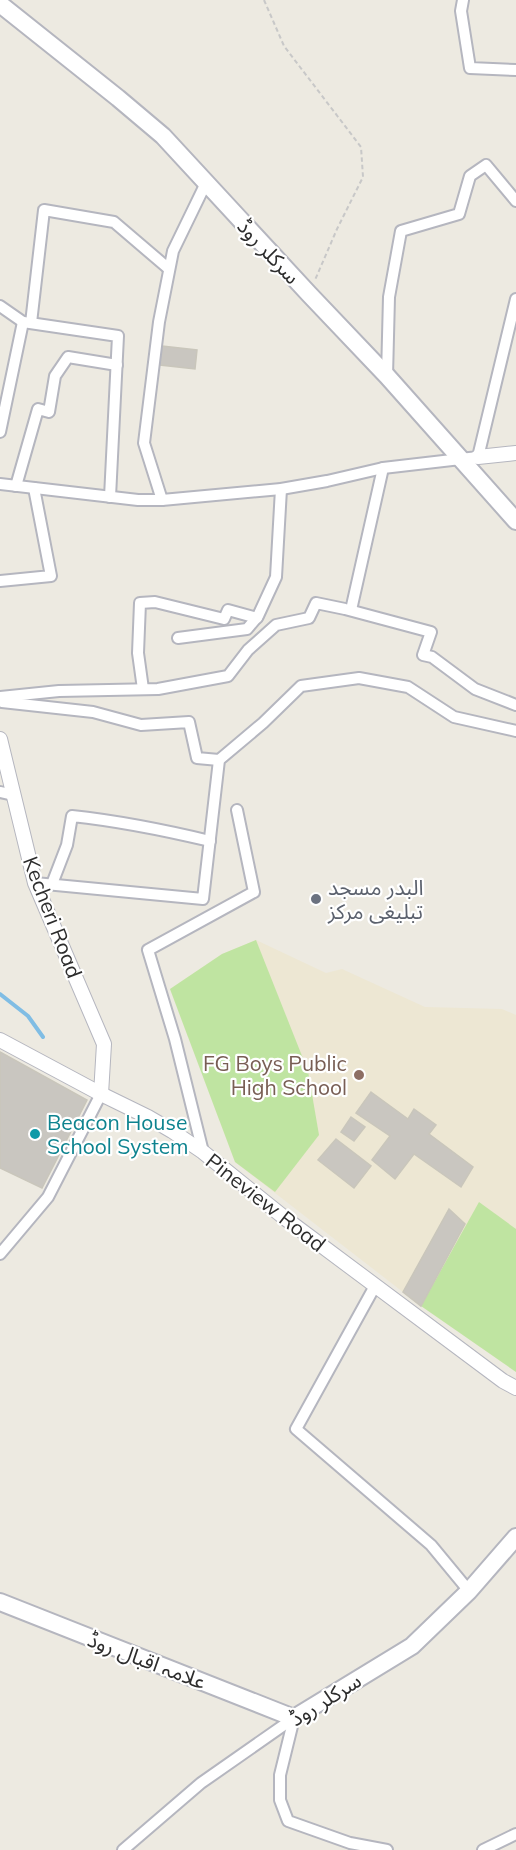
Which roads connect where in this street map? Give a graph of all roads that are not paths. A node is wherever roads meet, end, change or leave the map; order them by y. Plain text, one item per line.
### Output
1 (463, 0) edge
2 (0, 4) edge
3 (516, 70) edge
4 (206, 183) junction
5 (516, 201) edge
6 (170, 269) junction
7 (516, 299) edge
8 (0, 306) edge
9 (27, 323) junction
10 (117, 365) junction
11 (387, 376) junction
12 (0, 432) edge
13 (516, 453) edge
14 (469, 458) junction
15 (382, 468) junction
16 (0, 484) edge
17 (16, 486) junction
18 (34, 488) junction
19 (281, 489) junction
20 (110, 497) junction
21 (162, 500) junction
22 (516, 521) edge
23 (0, 582) edge
24 (351, 610) junction
25 (257, 618) junction
26 (178, 638) dead end
27 (143, 689) junction
28 (0, 699) edge
29 (516, 705) edge
30 (516, 731) edge
31 (0, 739) edge
32 (219, 760) junction
33 (7, 793) edge
34 (237, 810) dead end
35 (210, 840) junction
36 (35, 883) junction
37 (52, 884) junction
38 (0, 1040) edge
39 (101, 1094) junction
40 (203, 1152) junction
41 (0, 1254) edge
42 (375, 1286) junction
43 (516, 1388) edge
44 (516, 1537) edge
45 (469, 1591) junction
46 (0, 1602) edge
47 (294, 1718) junction
48 (516, 1834) edge
49 (123, 1850) edge
50 (387, 1850) edge
51 (483, 1850) edge

1 - 3 street
2 - 4 main road, سرکلر روڈ
4 - 6 street
4 - 11 main road, سرکلر روڈ
5 - 11 street
6 - 9 street
6 - 21 street
7 - 14 street
8 - 9 street
9 - 10 street
9 - 12 street
10 - 17 street
10 - 20 street
11 - 14 main road, سرکلر روڈ
13 - 14 street
14 - 15 street
14 - 22 main road, سرکلر روڈ
15 - 19 street
15 - 24 street
16 - 17 street
17 - 18 street
18 - 20 street
18 - 23 street
19 - 21 street
19 - 25 street
20 - 21 street
24 - 27 street
24 - 29 street
25 - 26 street
25 - 27 street
27 - 28 street
28 - 32 street
30 - 32 street
31 - 33 street, Kecheri Road
32 - 35 street
33 - 36 street, Kecheri Road
34 - 40 street
35 - 37 street
35 - 37 street
36 - 37 street
36 - 39 street, Kecheri Road
38 - 39 street, Pineview Road
39 - 40 street, Pineview Road
39 - 41 street
40 - 42 street, Pineview Road
42 - 43 street, Pineview Road
42 - 45 street
44 - 45 main road, سرکلر روڈ
45 - 47 main road, سرکلر روڈ
46 - 47 main road, علامہ اقبال روڈ
47 - 49 street, سرکلر روڈ
47 - 50 street
48 - 51 street

